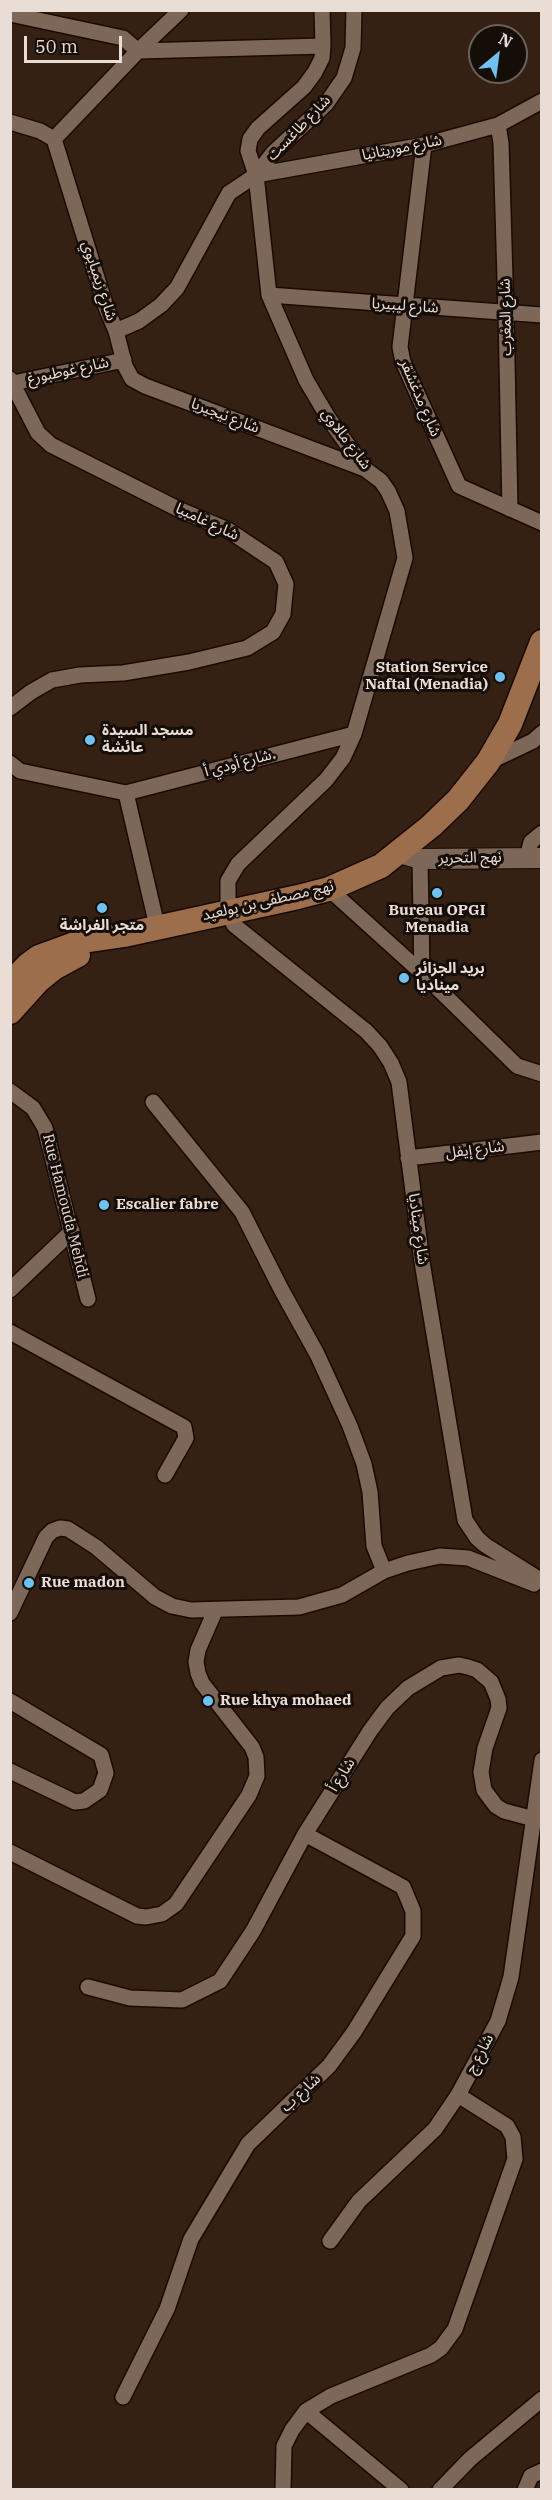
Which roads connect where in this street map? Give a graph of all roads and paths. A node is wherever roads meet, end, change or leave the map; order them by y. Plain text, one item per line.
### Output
1 (181, 10) edge
2 (322, 10) edge
3 (354, 10) edge
4 (10, 14) edge
5 (323, 46) junction
6 (138, 51) junction
7 (542, 101) edge
8 (10, 122) edge
9 (498, 125) junction
10 (54, 139) junction
11 (424, 145) junction
12 (256, 175) junction
13 (269, 296) junction
14 (405, 307) junction
15 (506, 313) junction
16 (542, 315) edge
17 (116, 331) junction
18 (124, 360) junction
19 (12, 381) edge
20 (365, 469) junction
21 (510, 509) junction
22 (542, 523) edge
23 (542, 642) edge
24 (10, 708) edge
25 (542, 733) edge
26 (354, 734) junction
27 (488, 762) junction
28 (10, 764) edge
29 (126, 793) junction
30 (542, 833) edge
31 (409, 856) junction
32 (534, 858) edge
33 (329, 889) junction
34 (228, 911) junction
35 (157, 926) junction
36 (124, 935) junction
37 (422, 973) junction
38 (10, 984) edge
39 (10, 1012) edge
40 (542, 1074) edge
41 (10, 1091) edge
42 (153, 1102) dead end
43 (542, 1142) edge
44 (408, 1158) junction
45 (72, 1232) junction
46 (10, 1290) edge
47 (88, 1299) dead end
48 (10, 1332) edge
49 (165, 1475) dead end
50 (384, 1571) junction
51 (542, 1583) edge
52 (15, 1588) edge
53 (215, 1611) junction
54 (10, 1613) edge
55 (10, 1701) edge
56 (542, 1760) edge
57 (10, 1771) edge
58 (534, 1820) junction
59 (305, 1834) junction
60 (10, 1852) edge
61 (88, 1987) dead end
62 (458, 2095) junction
63 (330, 2241) dead end
64 (123, 2397) dead end
65 (542, 2399) edge
66 (306, 2411) junction
67 (542, 2471) edge
68 (283, 2490) edge
69 (401, 2490) edge
70 (440, 2490) edge
71 (525, 2490) edge

1 - 6 street
2 - 5 street
3 - 12 street, شارع طاغست
4 - 6 street
5 - 6 street
5 - 12 street, شارع مالاوي
6 - 10 street
7 - 9 street, شارع موريتانيا
8 - 10 street
9 - 11 street, شارع موريتانيا
9 - 15 street, شارع المغرب
10 - 17 street, شارع زيمبابوي
11 - 12 street, شارع موريتانيا
11 - 14 street, شارع مدغشقر
12 - 13 street, شارع مالاوي
12 - 17 street, شارع زيمبابوي
13 - 14 street, شارع ليبيريا
13 - 20 street, شارع مالاوي
14 - 15 street, شارع ليبيريا
14 - 21 street, شارع مدغشقر
15 - 16 street, شارع ليبيريا
15 - 21 street, شارع المغرب
17 - 18 street, شارع نيجيريا
18 - 19 street, شارع غوطبورغ
18 - 20 street, شارع نيجيريا
19 - 24 street, شارع غامبيا
20 - 26 street, شارع مالاوي
21 - 22 street, شارع مدغشقر
23 - 27 main road, نهج مصطفى بن بولعيد
25 - 27 street
26 - 29 street, شارع أودي أ.
26 - 34 street, شارع مالاوي
27 - 31 main road, نهج مصطفى بن بولعيد
28 - 29 street
29 - 35 street
30 - 32 street
31 - 32 street, نهج التحرير
31 - 33 main road, نهج مصطفى بن بولعيد
31 - 37 street
33 - 34 main road, نهج مصطفى بن بولعيد
33 - 37 street
34 - 35 main road, نهج مصطفى بن بولعيد
34 - 44 street, شارع ميناديا
35 - 36 main road, نهج مصطفى بن بولعيد
36 - 38 main road, نهج مصطفى بن بولعيد
36 - 39 main road, نهج مصطفى بن بولعيد
37 - 40 street
41 - 45 street, Rue Hamouda Mehdi
42 - 50 street
43 - 44 street, شارع إيفل
44 - 51 street, شارع ميناديا
45 - 46 street
45 - 47 street, Rue Hamouda Mehdi
48 - 49 street
50 - 51 street
50 - 53 street
52 - 53 street
52 - 54 street
53 - 60 street
55 - 57 street
56 - 58 street, شارع ج
58 - 59 street, شارع أ
58 - 62 street, شارع ج
59 - 61 street, شارع أ
59 - 64 street, شارع ب
62 - 63 street, شارع ج
62 - 66 street
65 - 70 street
66 - 68 street
66 - 69 street
67 - 71 street

